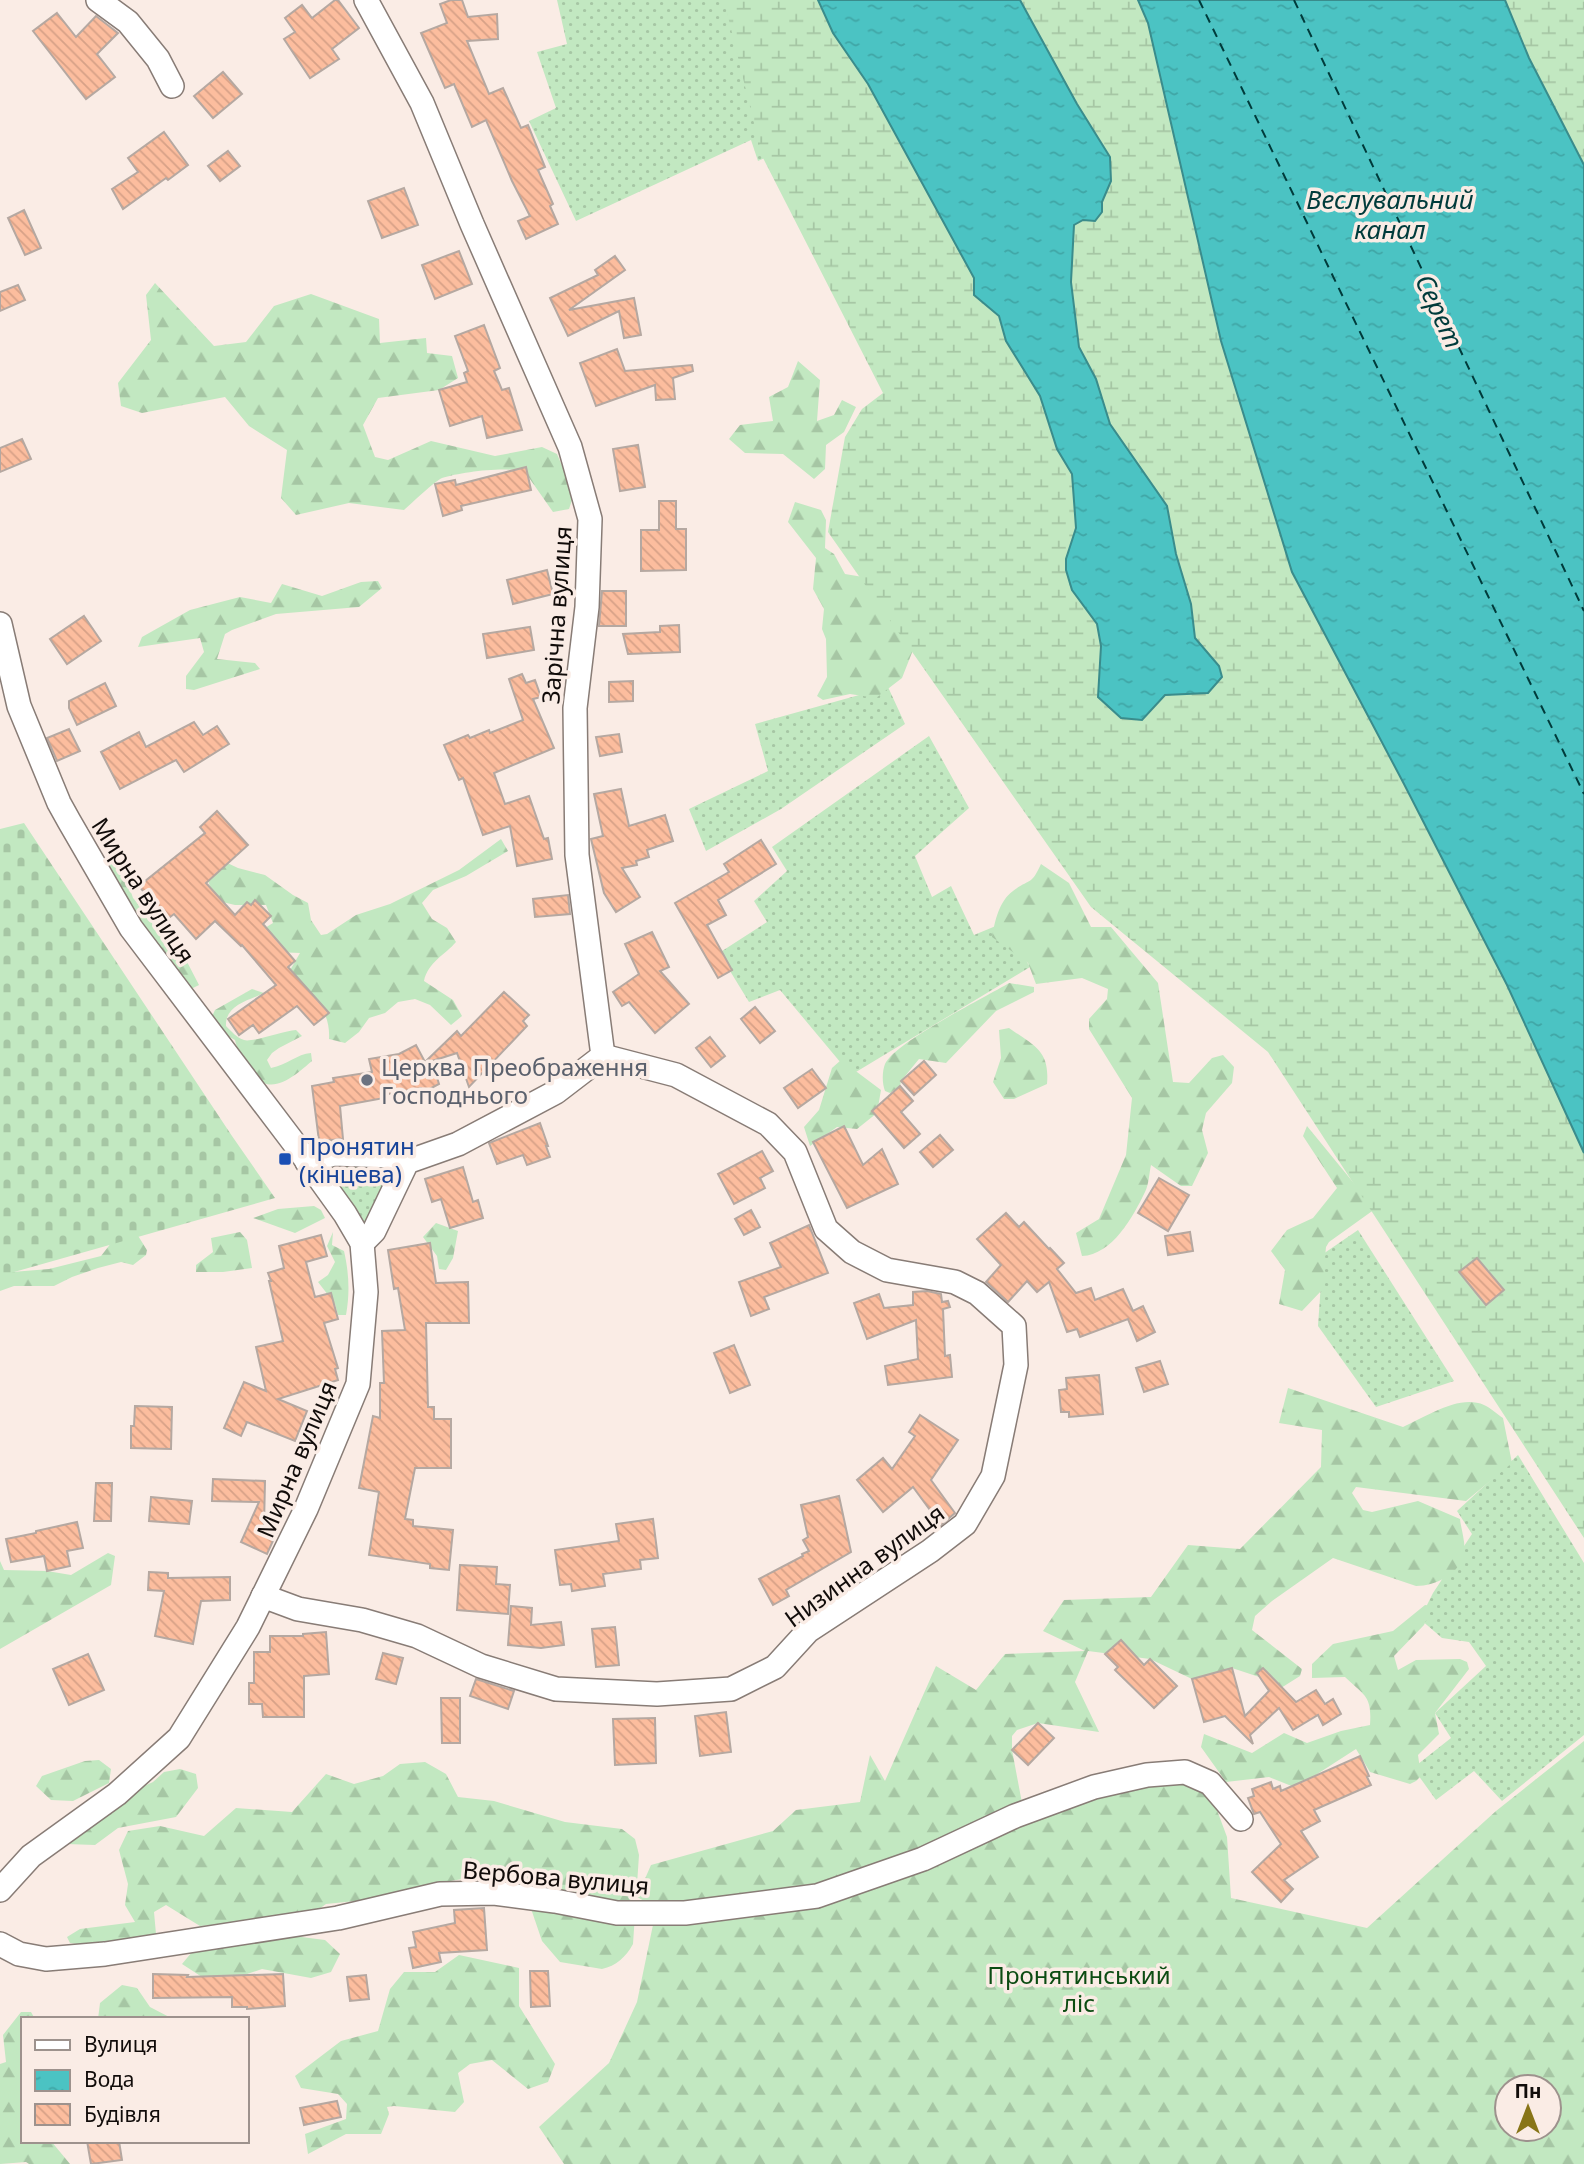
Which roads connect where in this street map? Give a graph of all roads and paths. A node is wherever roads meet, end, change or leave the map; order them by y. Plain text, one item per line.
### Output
1 (98, 0) edge
2 (366, 0) edge
3 (172, 86) dead end
4 (0, 624) edge
5 (603, 1056) junction
6 (307, 1162) junction
7 (407, 1162) junction
8 (362, 1243) junction
9 (263, 1596) junction
10 (1241, 1819) dead end
11 (0, 1890) edge
12 (0, 1944) edge

1 - 3 street
2 - 5 street, Зарічна вулиця
4 - 6 street, Мирна вулиця
5 - 7 street
5 - 9 street, Низинна вулиця
6 - 7 street
6 - 8 street, Мирна вулиця
7 - 8 street
8 - 9 street, Мирна вулиця
9 - 11 street, Мирна вулиця
10 - 12 street, Вербова вулиця

